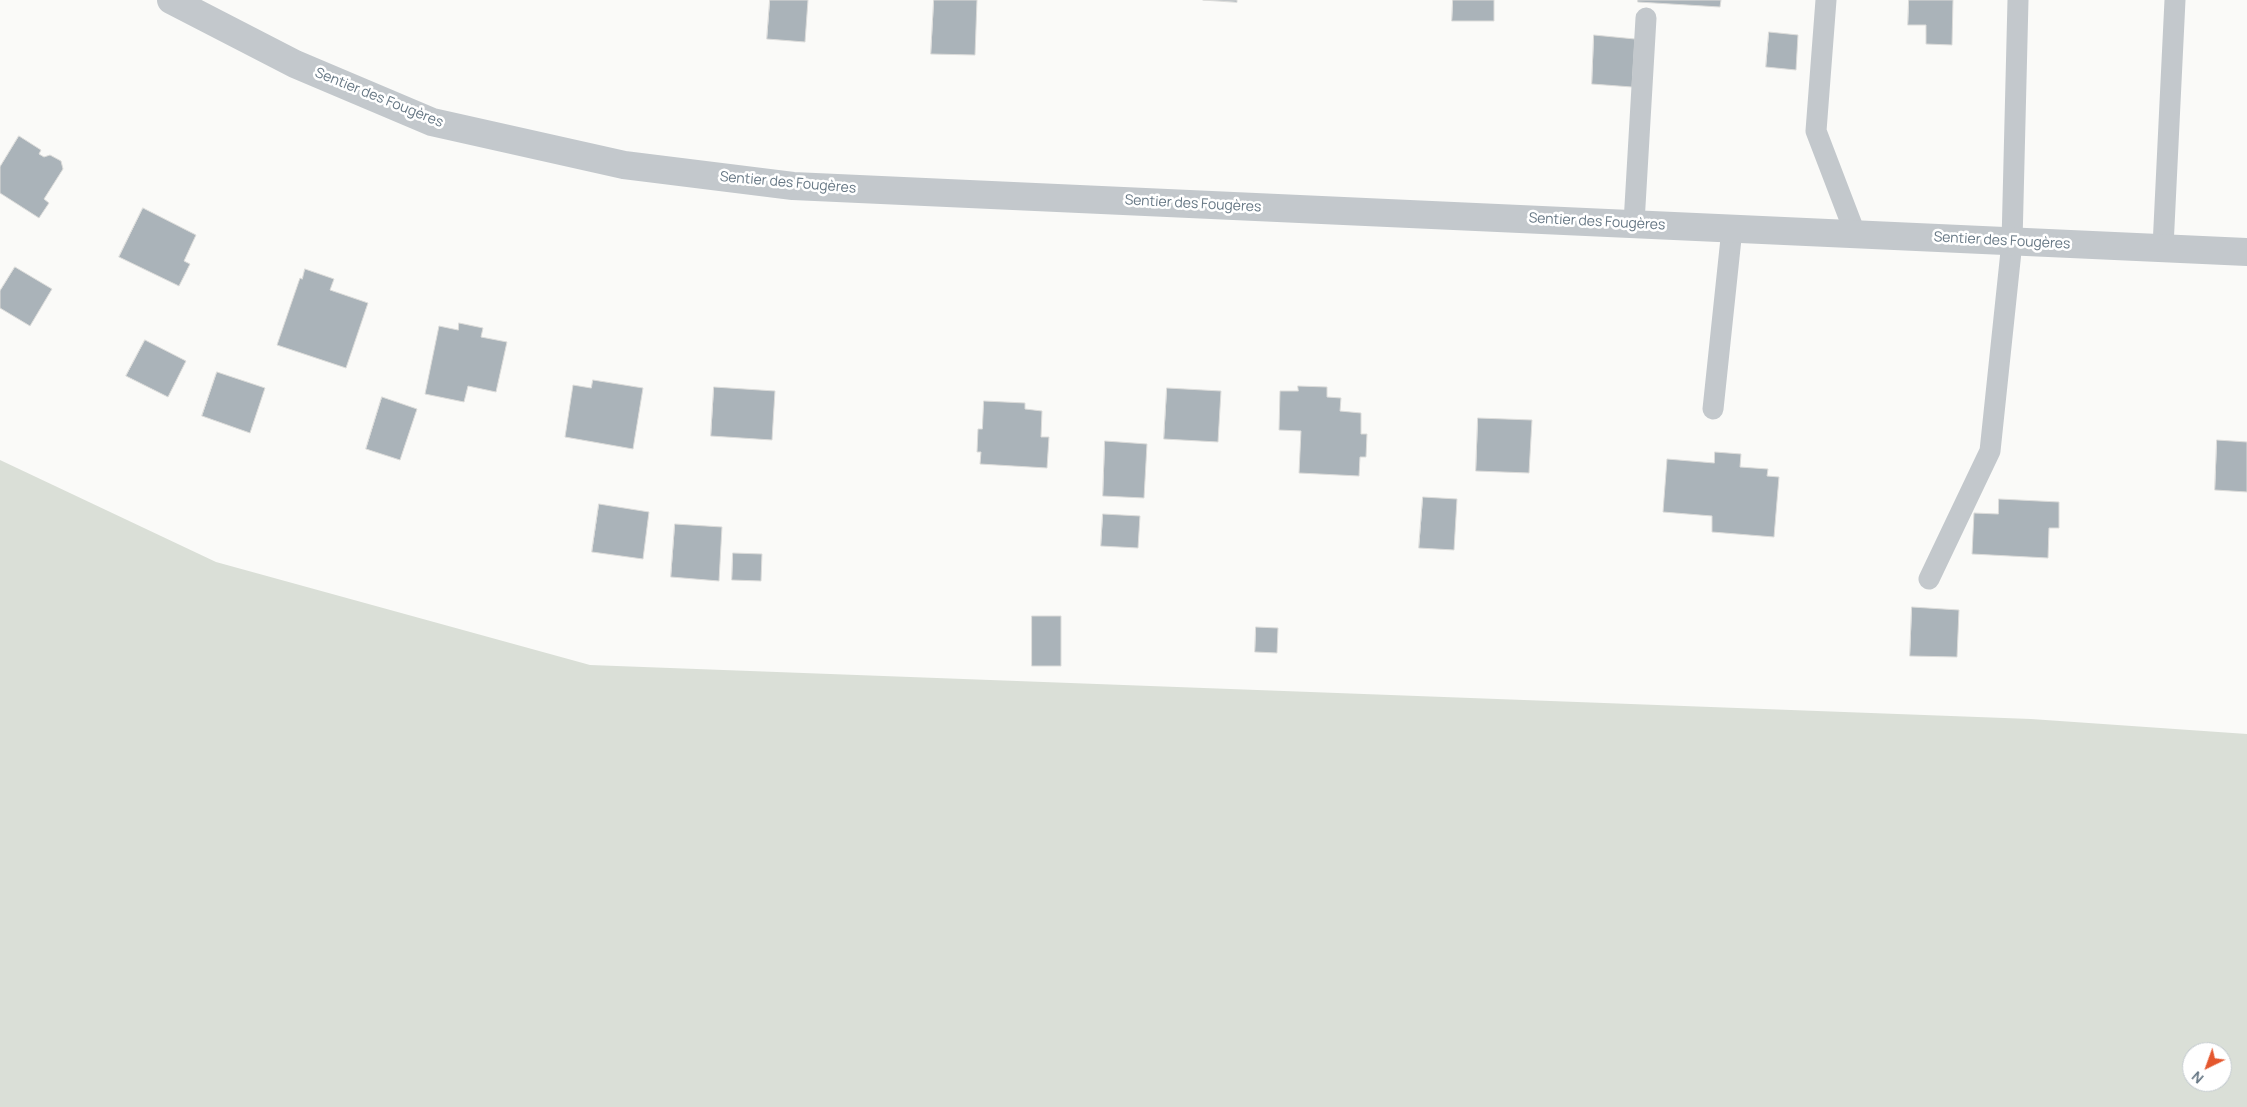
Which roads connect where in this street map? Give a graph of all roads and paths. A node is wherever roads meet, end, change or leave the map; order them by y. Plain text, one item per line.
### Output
1 (171, 0) edge
2 (1826, 0) edge
3 (2018, 0) edge
4 (2175, 0) edge
5 (1646, 18) dead end
6 (1634, 223) junction
7 (1732, 229) junction
8 (1855, 233) junction
9 (2012, 242) junction
10 (2246, 246) edge
11 (2163, 247) junction
12 (1712, 409) dead end
13 (1929, 580) dead end

1 - 6 street, Sentier des Fougères
2 - 8 lane
3 - 9 lane
4 - 11 lane
5 - 6 lane
6 - 7 street, Sentier des Fougères
7 - 8 street, Sentier des Fougères
7 - 12 lane
8 - 9 street, Sentier des Fougères
9 - 11 street, Sentier des Fougères
9 - 13 lane
10 - 11 street, Sentier des Fougères

